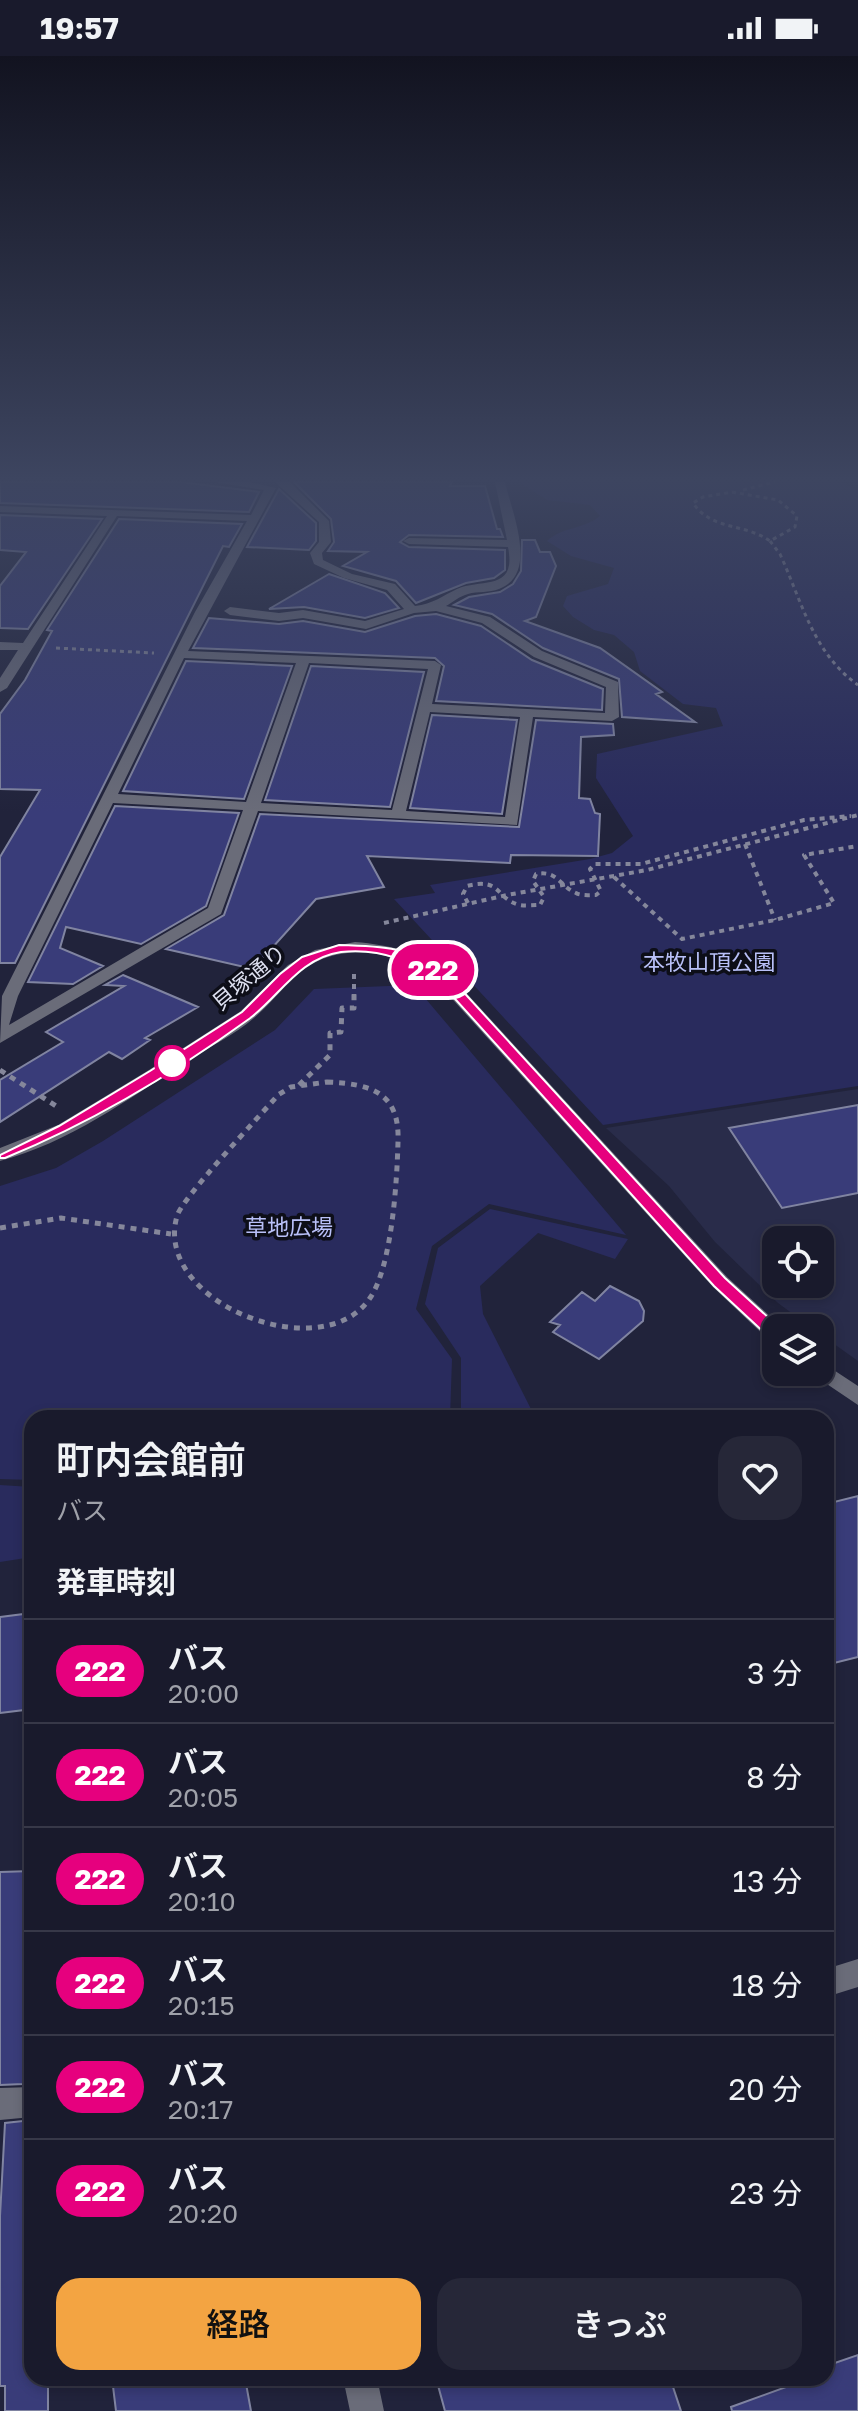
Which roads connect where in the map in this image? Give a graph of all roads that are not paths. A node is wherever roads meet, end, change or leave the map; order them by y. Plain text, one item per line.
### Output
1 (63, 592) edge
2 (214, 592) edge
3 (395, 592) edge
4 (461, 592) edge
5 (436, 607) junction
6 (412, 610) junction
7 (230, 611) dead end
8 (362, 644) junction
9 (0, 646) edge
10 (27, 647) junction
11 (180, 654) junction
12 (304, 659) junction
13 (0, 688) edge
14 (425, 708) junction
15 (527, 713) junction
16 (109, 798) junction
17 (252, 807) junction
18 (398, 815) junction
19 (0, 1026) edge
20 (0, 1038) edge
21 (0, 1155) edge
22 (762, 1321) edge
23 (834, 1379) edge
24 (858, 1397) edge
25 (858, 1973) edge
26 (834, 1980) edge
27 (24, 2102) edge
28 (0, 2104) edge
29 (362, 2386) edge
30 (367, 2411) edge

1 - 10 street
2 - 11 street
3 - 6 street
4 - 5 street
5 - 6 street
5 - 15 street
6 - 8 street
7 - 8 street
8 - 12 street
8 - 14 street
9 - 10 street
10 - 13 street
11 - 12 street
11 - 16 street
12 - 17 street
14 - 15 street
14 - 18 street
15 - 18 street
16 - 17 street
16 - 19 street
17 - 18 street
17 - 20 street
21 - 22 street, 貝塚通り
23 - 24 street
25 - 26 street
27 - 28 street
29 - 30 street

